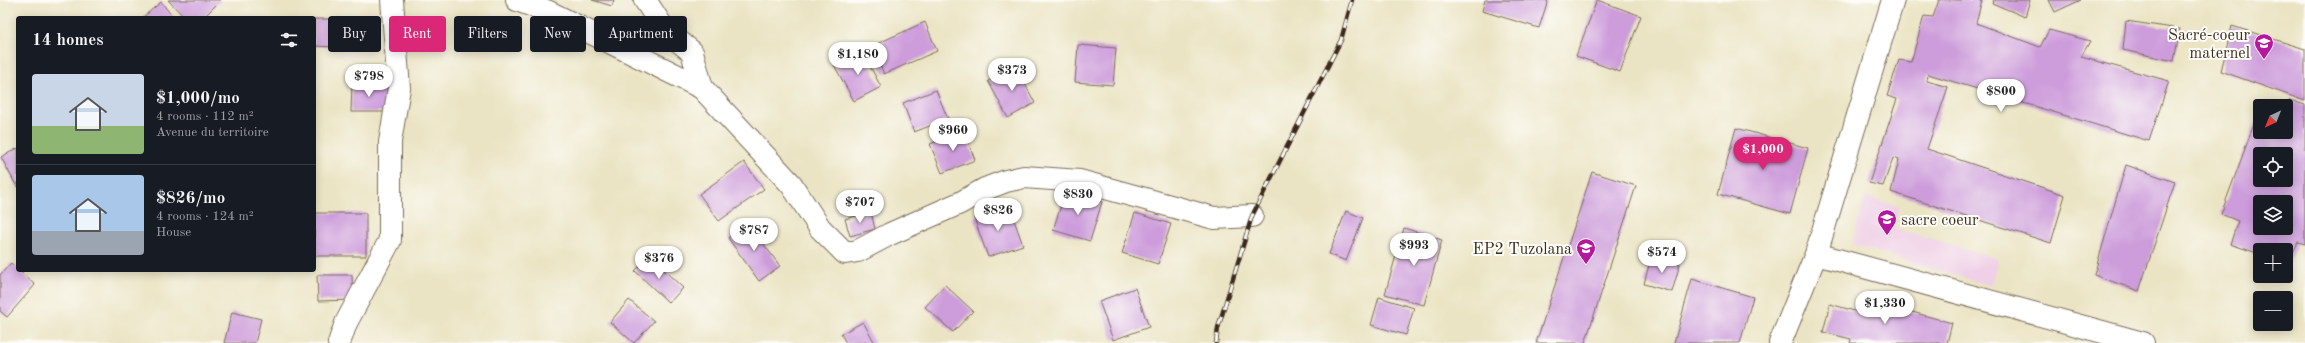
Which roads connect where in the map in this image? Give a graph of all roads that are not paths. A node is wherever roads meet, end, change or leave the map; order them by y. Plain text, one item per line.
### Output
1 (392, 0) edge
2 (517, 0) edge
3 (645, 0) edge
4 (1894, 0) edge
5 (702, 88) junction
6 (1252, 216) dead end
7 (1816, 254) junction
8 (339, 343) edge
9 (1780, 343) edge
10 (2144, 343) edge

1 - 8 street
2 - 5 street
3 - 5 street
4 - 7 street
5 - 6 street
7 - 9 street
7 - 10 street

